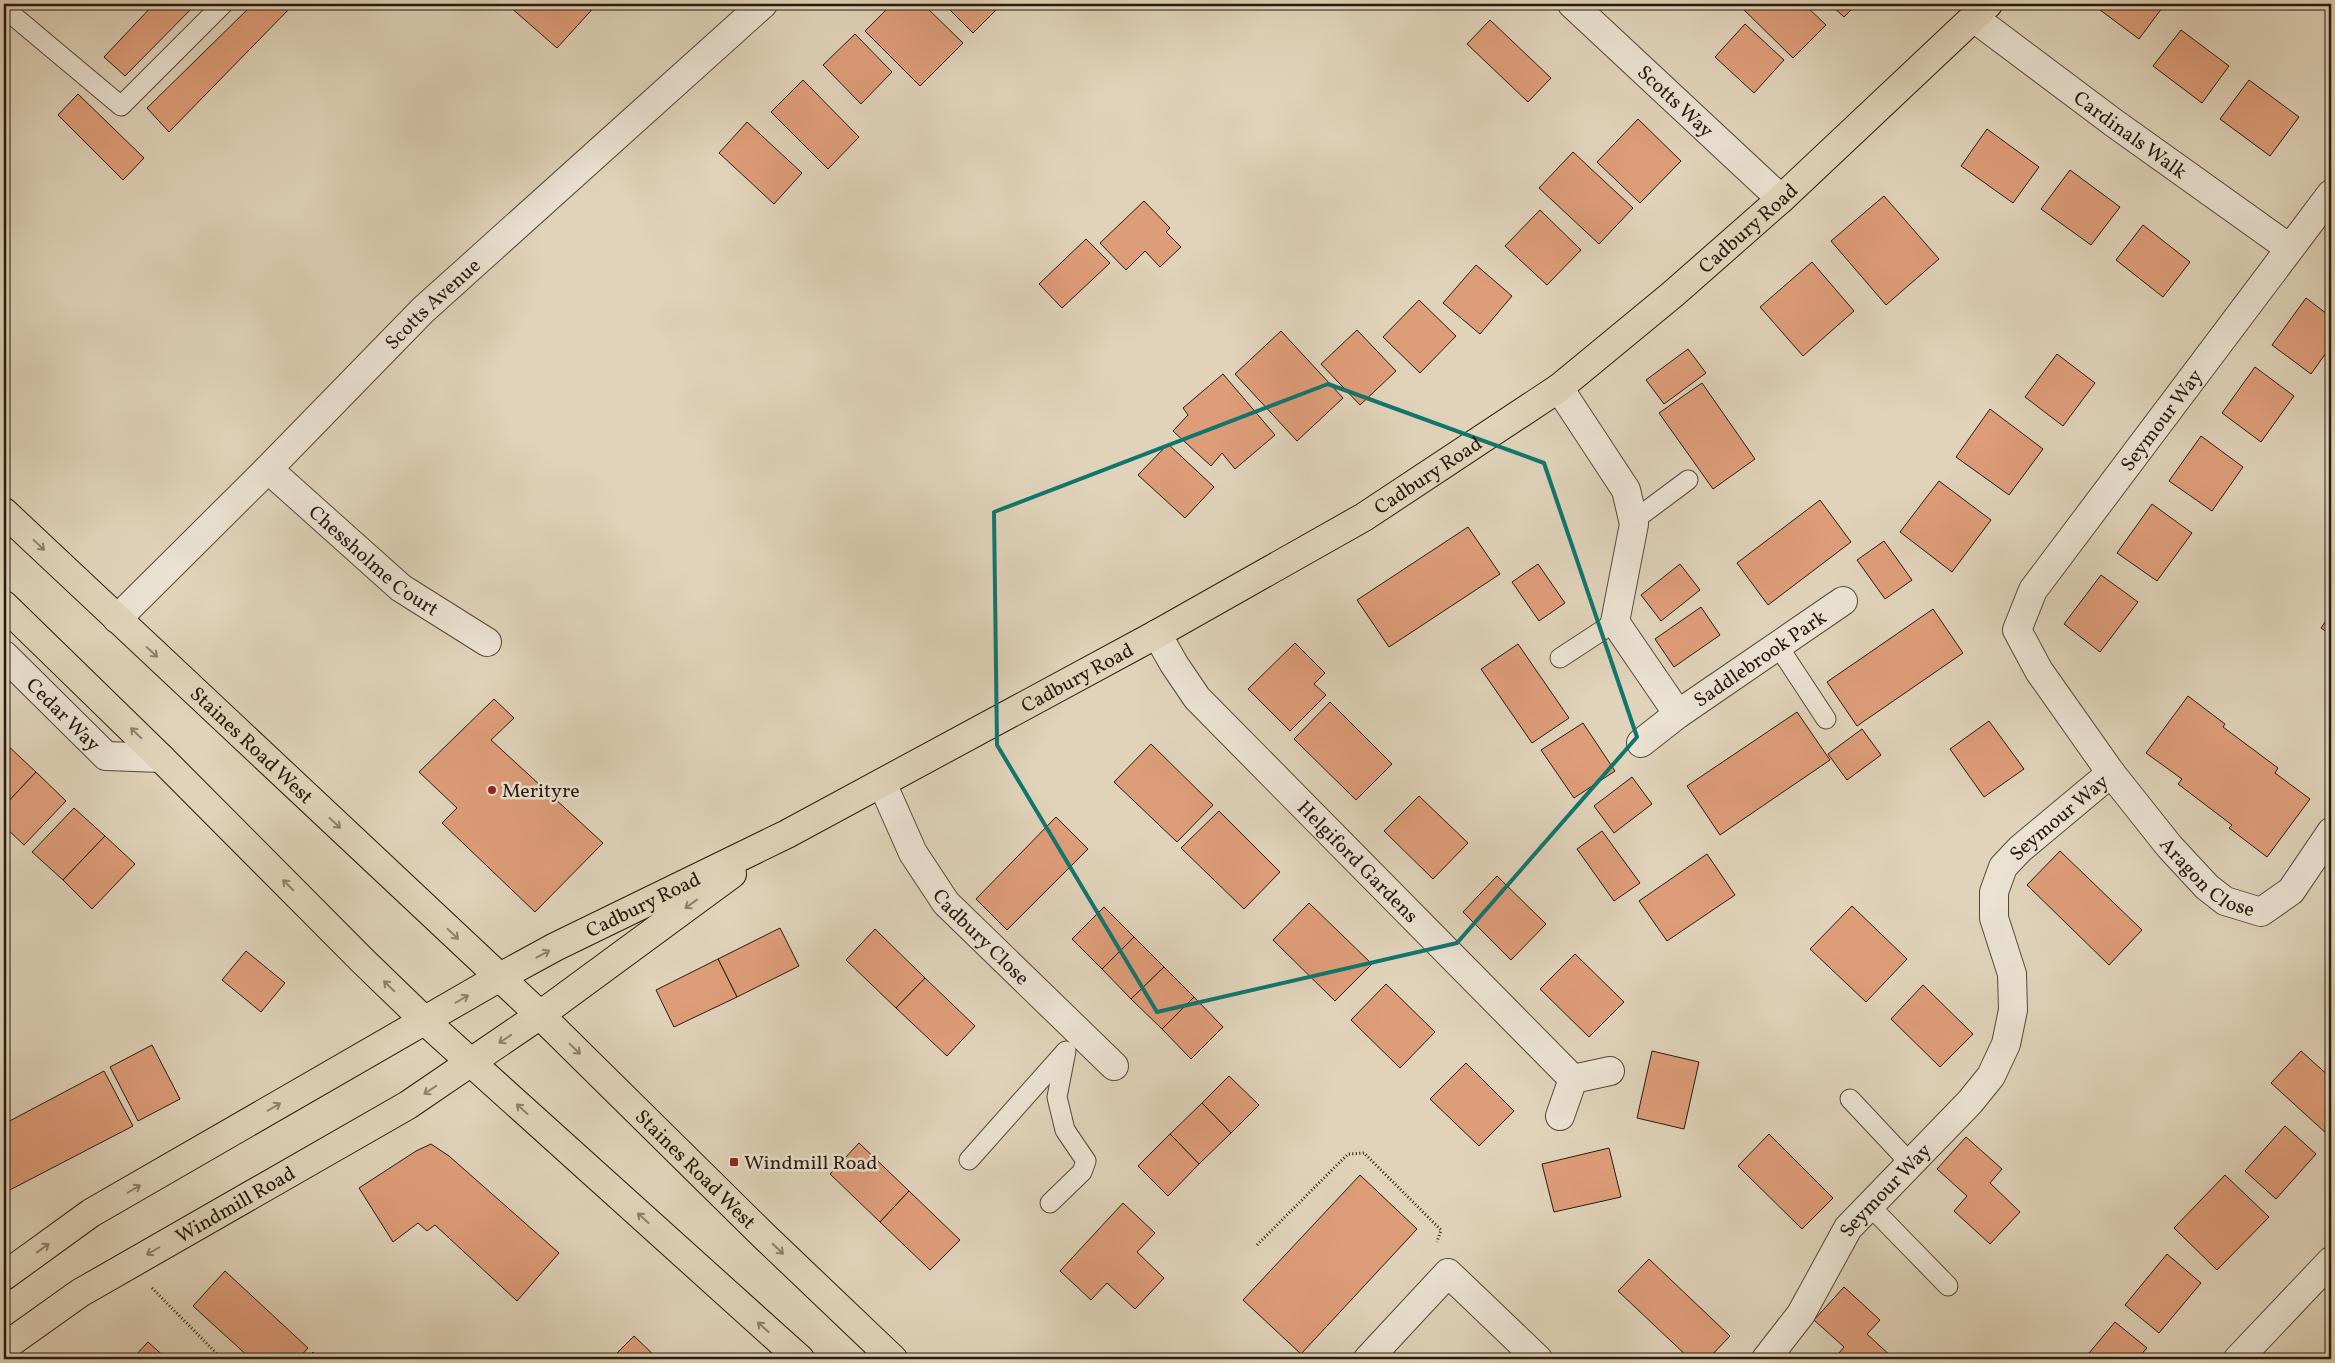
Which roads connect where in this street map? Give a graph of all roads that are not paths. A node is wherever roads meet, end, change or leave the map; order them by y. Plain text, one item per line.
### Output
1 (224, 4) edge
2 (763, 4) edge
3 (1572, 4) edge
4 (4, 8) edge
5 (1981, 11) edge
6 (2331, 194) edge
7 (1781, 199) junction
8 (2289, 248) junction
9 (1559, 388) junction
10 (268, 470) junction
11 (1688, 480) dead end
12 (4, 512) edge
13 (1633, 520) junction
14 (1843, 601) dead end
15 (4, 605) edge
16 (116, 619) junction
17 (1615, 622) junction
18 (1157, 634) junction
19 (487, 642) dead end
20 (1778, 646) junction
21 (4, 655) edge
22 (1560, 658) dead end
23 (1678, 714) junction
24 (1826, 719) dead end
25 (1641, 743) dead end
26 (160, 758) junction
27 (2111, 772) junction
28 (882, 783) junction
29 (2331, 832) edge
30 (787, 834) junction
31 (500, 977) junction
32 (540, 1015) junction
33 (424, 1020) junction
34 (1074, 1043) junction
35 (470, 1063) junction
36 (1114, 1066) dead end
37 (1610, 1071) dead end
38 (1573, 1079) junction
39 (1850, 1099) dead end
40 (1560, 1116) dead end
41 (969, 1160) dead end
42 (1911, 1164) junction
43 (1050, 1204) dead end
44 (1870, 1206) junction
45 (2331, 1261) edge
46 (4, 1276) edge
47 (1948, 1286) dead end
48 (4, 1347) edge
49 (800, 1359) edge
50 (893, 1359) edge
51 (1368, 1359) edge
52 (1538, 1359) edge
53 (1766, 1359) edge
54 (2238, 1359) edge

1 - 4 lane
2 - 10 street, Scotts Avenue
3 - 7 street, Scotts Way
5 - 7 main road, Cadbury Road
5 - 8 street, Cardinals Walk
6 - 8 street, Seymour Way
7 - 9 main road, Cadbury Road
8 - 27 street, Seymour Way
9 - 13 street
9 - 18 main road, Cadbury Road
10 - 16 street, Scotts Avenue
10 - 19 street, Chessholme Court
11 - 13 lane
12 -> 16 main road, Staines Road West
13 - 17 street
14 - 20 street, Saddlebrook Park
26 -> 15 main road
16 -> 31 main road, Staines Road West
17 - 22 lane
17 - 23 street, Saddlebrook Park
18 - 28 main road, Cadbury Road
18 - 38 street, Helgiford Gardens
20 - 23 street, Saddlebrook Park
20 - 24 lane
21 - 26 street, Cedar Way
23 - 25 street, Saddlebrook Park
33 -> 26 main road
27 - 29 street, Aragon Close
27 - 42 street, Seymour Way
28 - 30 main road, Cadbury Road
28 - 34 street, Cadbury Close
31 -> 30 main road, Cadbury Road
30 -> 32 main road, Cadbury Road
31 - 32 main road, Staines Road West
33 -> 31 main road
32 -> 35 main road, Cadbury Road
32 -> 50 main road, Staines Road West
33 - 35 main road
46 -> 33 main road
34 - 36 street, Cadbury Close
34 - 41 lane
34 - 43 lane
35 -> 48 main road, Windmill Road
49 -> 35 main road
37 - 38 street
38 - 40 street
39 - 42 lane
42 - 44 street, Seymour Way
44 - 47 lane
44 - 53 street, Seymour Way
45 - 54 street
51 - 52 street

